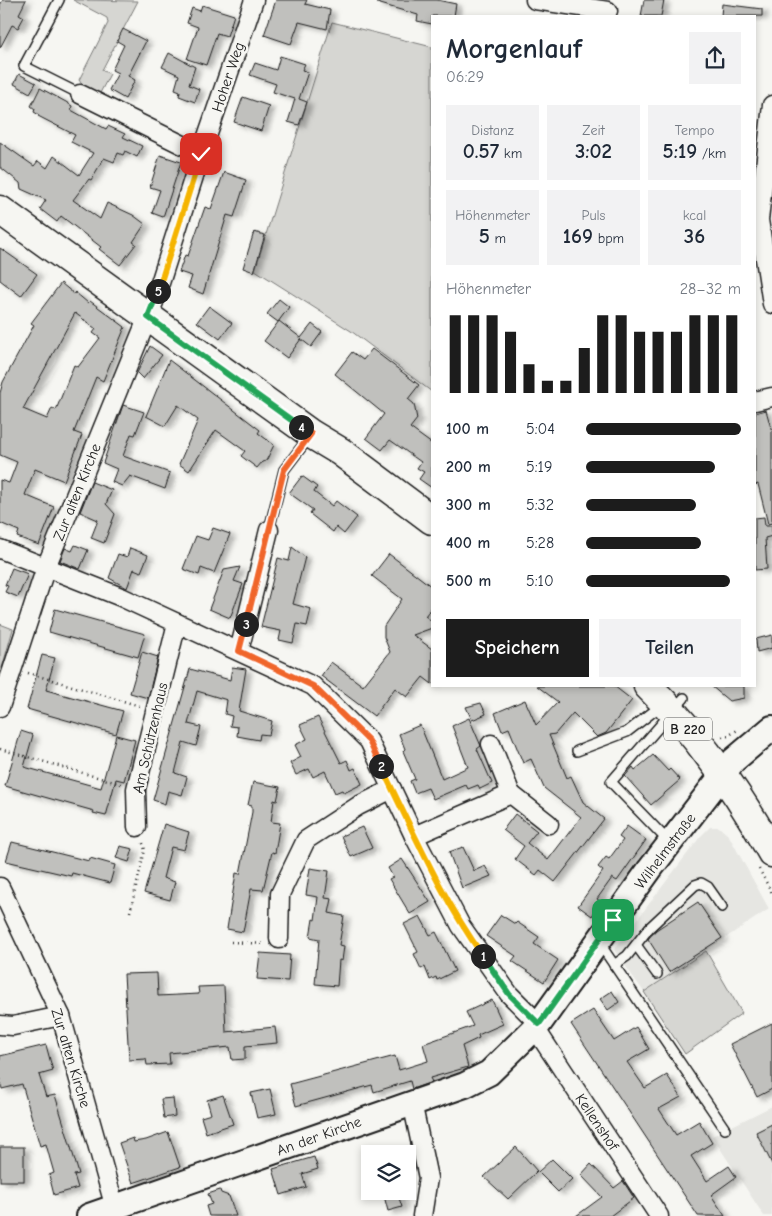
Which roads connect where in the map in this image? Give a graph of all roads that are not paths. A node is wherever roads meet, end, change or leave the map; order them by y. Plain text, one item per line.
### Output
1 (59, 0) edge
2 (254, 0) edge
3 (535, 0) edge
4 (608, 11) dead end
5 (80, 94) joint
6 (772, 106) edge
7 (201, 154) junction
8 (0, 210) edge
9 (772, 304) edge
10 (148, 317) junction
11 (772, 396) edge
12 (756, 401) edge
13 (311, 434) junction
14 (431, 519) edge
15 (269, 530) joint
16 (0, 549) edge
17 (46, 567) junction
18 (177, 623) junction
19 (239, 651) junction
20 (667, 699) edge
21 (0, 707) edge
22 (772, 728) edge
23 (491, 744) dead end
24 (577, 751) dead end
25 (724, 774) junction
26 (392, 789) junction
27 (510, 794) junction
28 (742, 802) junction
29 (696, 810) junction
30 (549, 824) dead end
31 (137, 827) road end
32 (414, 836) junction
33 (670, 843) junction
34 (772, 853) edge
35 (0, 887) edge
36 (722, 907) dead end
37 (280, 939) road end
38 (598, 941) junction
39 (636, 945) junction
40 (614, 965) junction
41 (657, 974) dead end
42 (61, 1016) junction
43 (0, 1025) edge
44 (537, 1026) junction
45 (412, 1102) junction
46 (725, 1129) dead end
47 (127, 1209) edge
48 (90, 1216) edge
49 (422, 1216) edge
50 (660, 1216) edge

1 - 5 lane
2 - 7 street, Hoher Weg
3 - 4 street
5 - 7 street
6 - 9 street
7 - 10 street, Hoher Weg
8 - 10 main road
10 - 13 main road
10 - 17 street, Zur alten Kirche
11 - 12 street
13 - 14 main road
13 - 15 lane
15 - 19 street
16 - 17 street
17 - 18 street
17 - 21 street, Zur alten Kirche
18 - 19 street
18 - 31 street, Am Schützenhaus
19 - 26 street
20 - 24 lane
20 - 25 main road, B 220
20 - 33 lane
22 - 25 street, Wilhelmstraße
23 - 27 street
25 - 28 main road, B 220
25 - 29 street, Wilhelmstraße
26 - 32 street
26 - 37 street
27 - 30 street
27 - 32 street
28 - 29 street
28 - 34 main road, B 220
29 - 33 street, Wilhelmstraße
32 - 44 street
33 - 38 street, Wilhelmstraße
35 - 42 street, Zur alten Kirche
36 - 39 lane
38 - 40 lane
38 - 44 street, Wilhelmstraße
39 - 40 lane
39 - 41 lane
40 - 46 lane
42 - 43 street
42 - 47 street, Zur alten Kirche
44 - 45 street, Wilhelmstraße
44 - 50 street, Kellenshof
45 - 47 street, An der Kirche
45 - 49 street
47 - 48 street, An der Kirche

